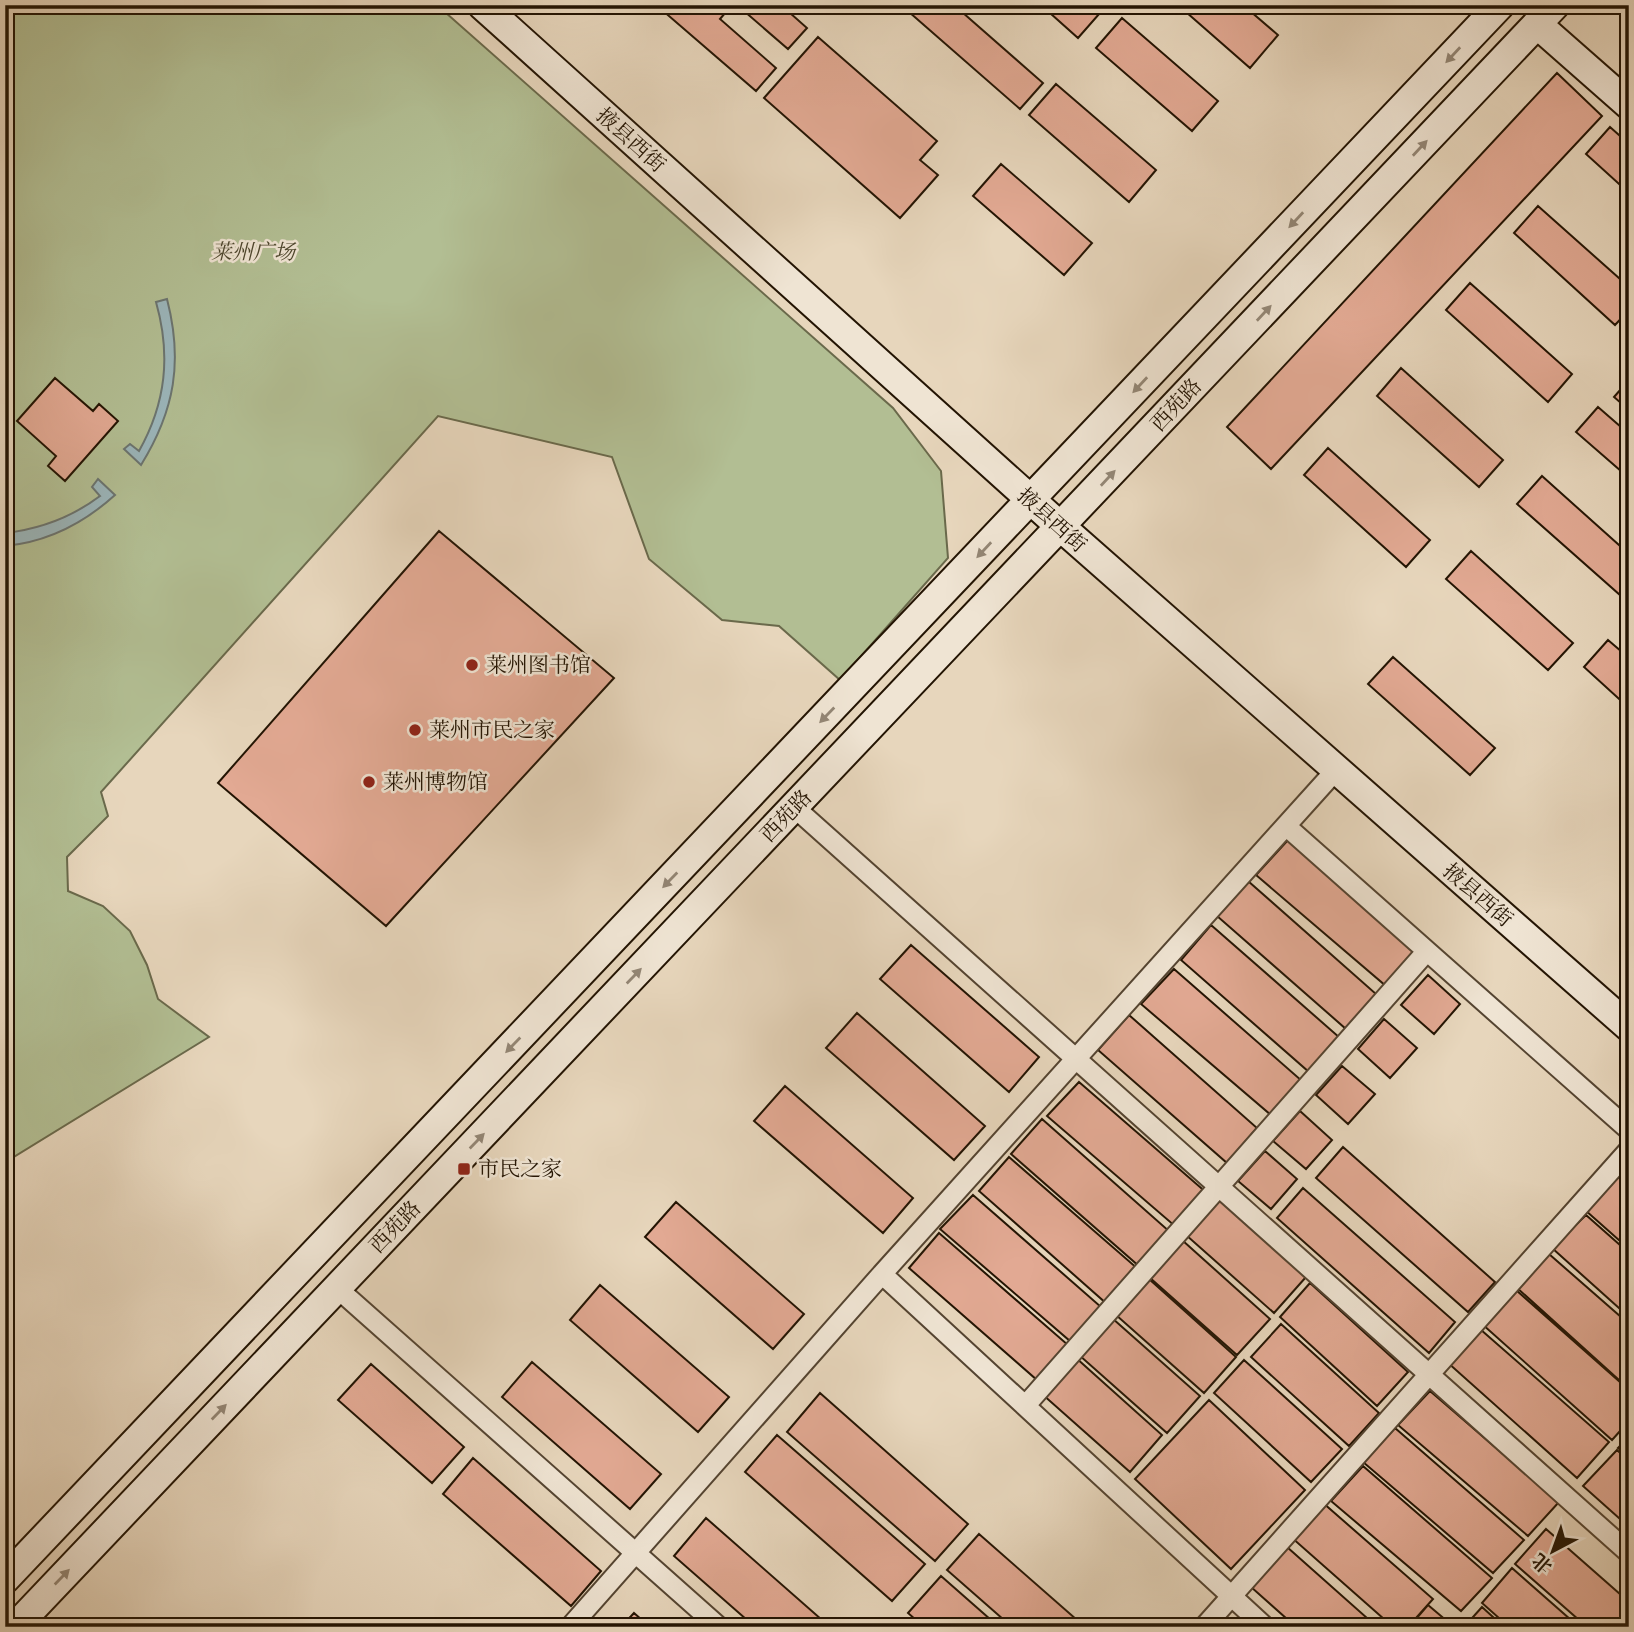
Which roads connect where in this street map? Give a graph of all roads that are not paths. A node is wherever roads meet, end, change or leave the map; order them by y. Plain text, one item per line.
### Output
1 (1500, 5) edge
2 (501, 11) edge
3 (1546, 15) edge
4 (1629, 105) edge
5 (1031, 500) junction
6 (1061, 527) junction
7 (1336, 770) junction
8 (794, 807) junction
9 (1286, 826) junction
10 (1427, 951) junction
11 (1629, 1027) edge
12 (1076, 1058) junction
13 (1629, 1130) edge
14 (1629, 1150) edge
15 (1218, 1185) junction
16 (882, 1274) junction
17 (337, 1288) junction
18 (1428, 1373) junction
19 (1025, 1406) junction
20 (635, 1552) junction
21 (1629, 1553) edge
22 (5, 1579) edge
23 (1231, 1596) junction
24 (15, 1627) edge
25 (570, 1627) edge
26 (719, 1627) edge
27 (1204, 1627) edge
28 (1265, 1627) edge

1 -> 5 main road, 西苑路
2 - 5 main road, 掖县西街
3 - 4 main road
6 -> 3 main road, 西苑路
5 - 6 main road, 掖县西街
5 -> 22 main road, 西苑路
6 - 7 main road, 掖县西街
6 - 8 main road, 西苑路
7 - 9 street
7 - 11 main road, 掖县西街
8 - 12 street
17 -> 8 main road, 西苑路
9 - 10 street
9 - 12 street
10 - 13 street
10 - 15 street
12 - 15 street
12 - 16 street
14 - 18 street
15 - 18 street
15 - 19 street
16 - 19 street
16 - 20 street
17 - 20 street
24 -> 17 main road, 西苑路
18 - 21 street
18 - 23 street
19 - 23 street
20 - 25 street
20 - 26 street
23 - 27 street
23 - 28 street

